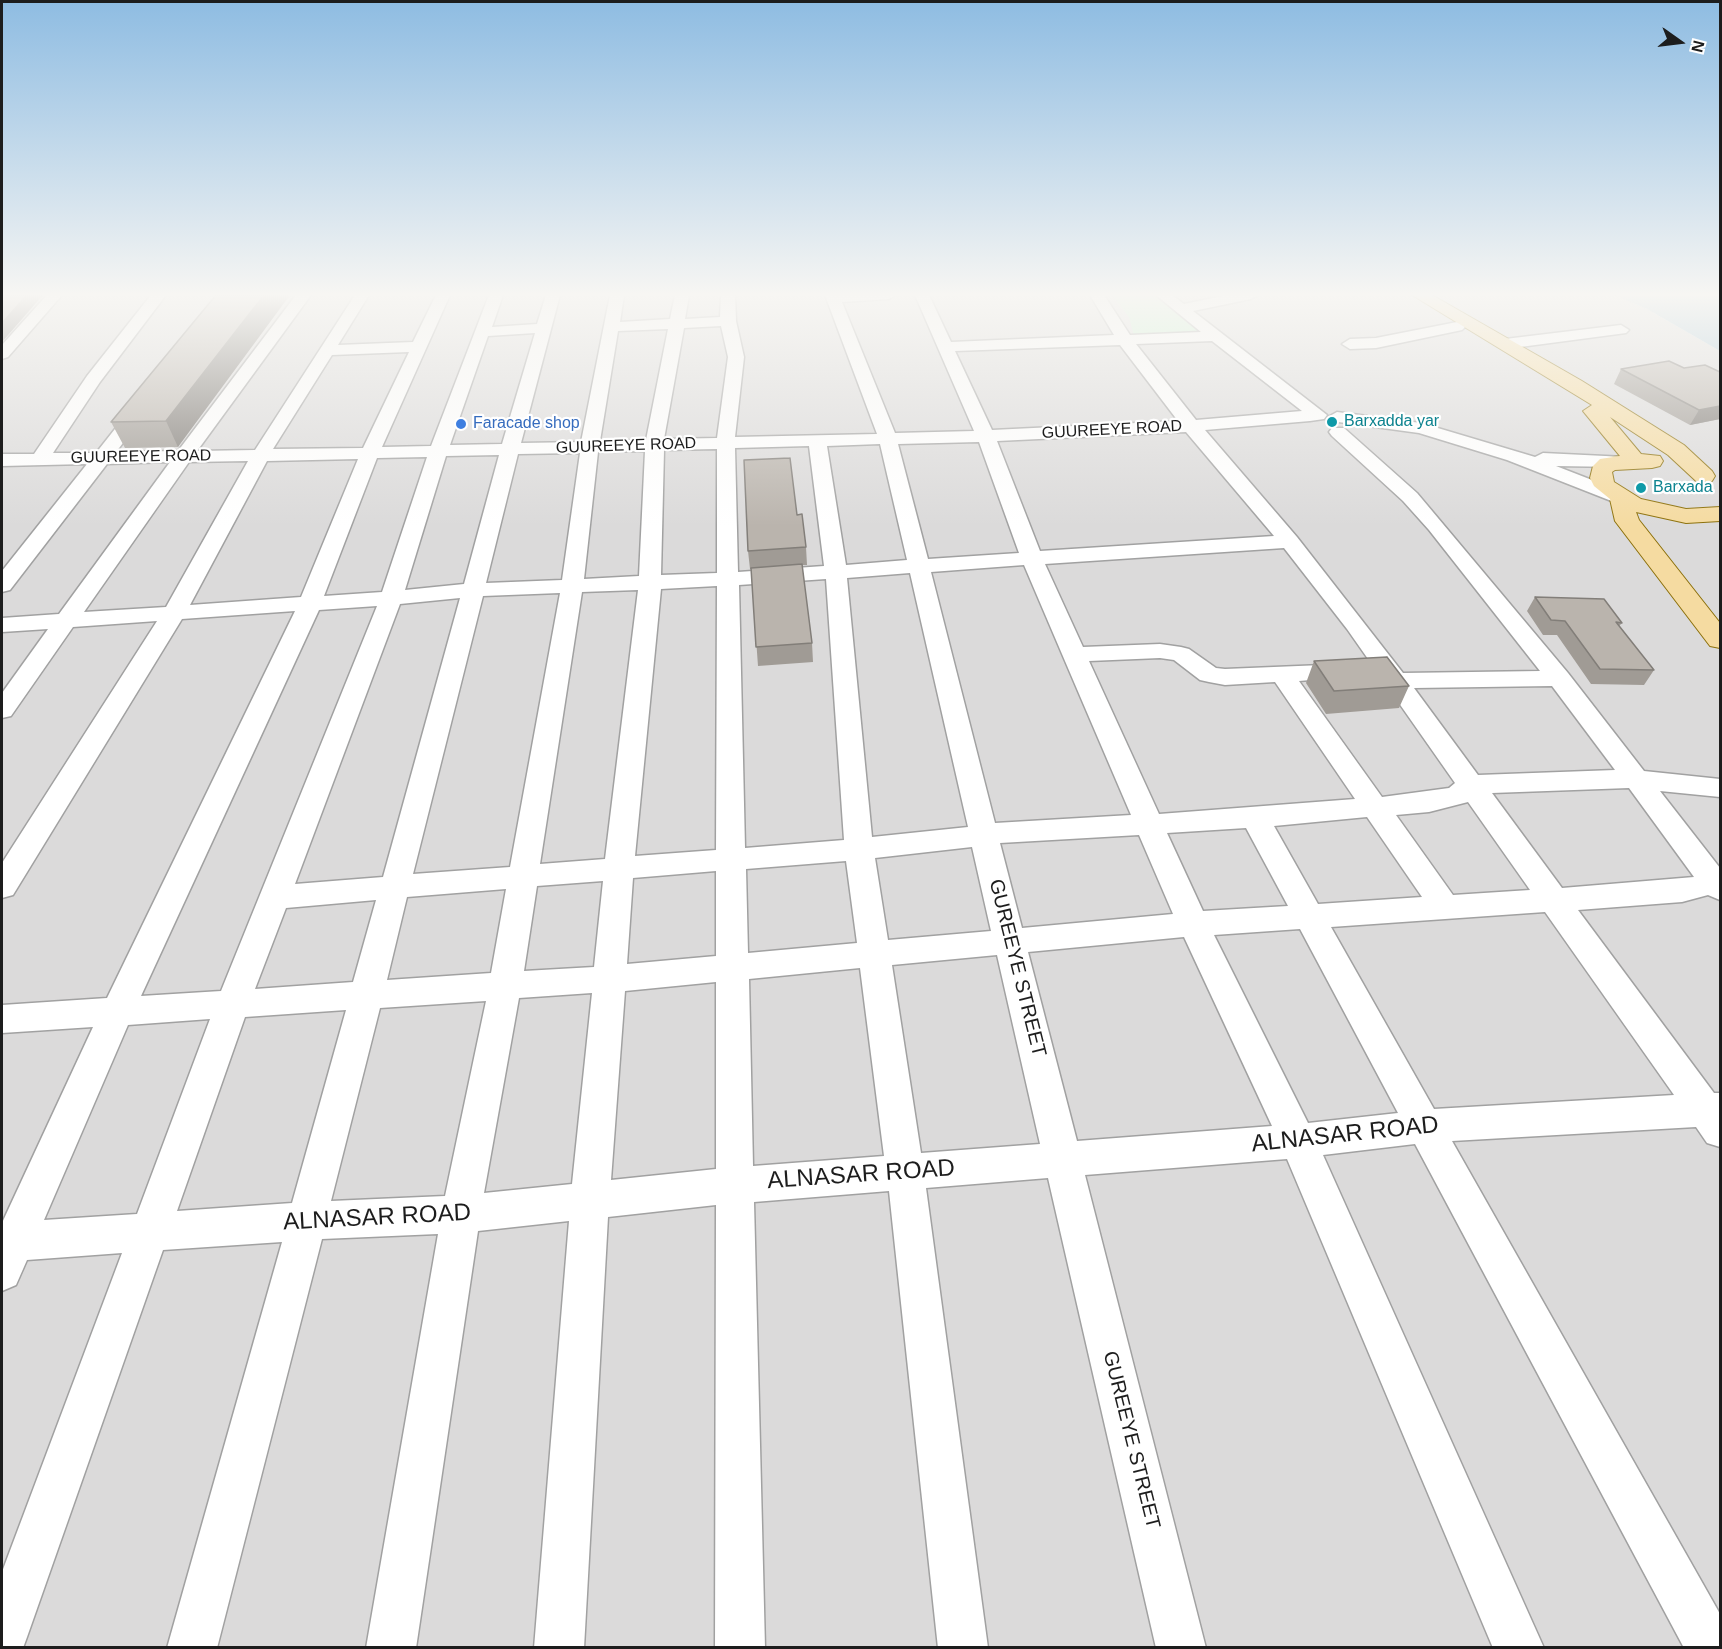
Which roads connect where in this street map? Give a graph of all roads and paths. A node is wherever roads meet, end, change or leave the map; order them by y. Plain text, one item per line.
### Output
1 (99, 372) edge
2 (247, 372) edge
3 (315, 372) edge
4 (407, 372) edge
5 (468, 372) edge
6 (531, 372) edge
7 (604, 372) edge
8 (668, 372) edge
9 (734, 372) edge
10 (862, 372) edge
11 (957, 372) edge
12 (1150, 372) edge
13 (1262, 372) edge
14 (1531, 372) edge
15 (1550, 372) edge
16 (154, 391) edge
17 (1328, 423) junction
18 (1192, 426) junction
19 (986, 436) junction
20 (888, 439) junction
21 (817, 441) junction
22 (726, 443) junction
23 (655, 445) junction
24 (590, 447) junction
25 (510, 449) junction
26 (439, 451) junction
27 (370, 453) junction
28 (261, 454) junction
29 (184, 456) junction
30 (1514, 456) junction
31 (100, 457) junction
32 (40, 459) junction
33 (2, 460) edge
34 (1627, 460) junction
35 (1712, 481) edge
36 (1621, 498) junction
37 (1714, 515) edge
38 (1290, 541) junction
39 (1650, 550) junction
40 (1032, 558) junction
41 (921, 567) junction
42 (836, 572) junction
43 (729, 579) junction
44 (650, 583) junction
45 (2, 585) edge
46 (572, 587) junction
47 (473, 590) junction
48 (391, 598) junction
49 (310, 604) junction
50 (174, 613) junction
51 (66, 621) junction
52 (2, 625) edge
53 (1720, 640) edge
54 (1074, 654) junction
55 (1282, 674) junction
56 (1392, 675) junction
57 (1559, 678) junction
58 (2, 710) edge
59 (1635, 779) junction
60 (1473, 784) junction
61 (1720, 788) edge
62 (1377, 806) junction
63 (1255, 818) junction
64 (1149, 824) junction
65 (985, 834) junction
66 (859, 849) junction
67 (733, 860) junction
68 (620, 869) junction
69 (522, 878) junction
70 (1719, 885) edge
71 (2, 887) edge
72 (395, 887) junction
73 (274, 897) junction
74 (1555, 899) junction
75 (1445, 907) junction
76 (1309, 916) junction
77 (1192, 924) junction
78 (1011, 941) junction
79 (874, 954) junction
80 (734, 967) junction
81 (610, 979) junction
82 (505, 986) junction
83 (367, 995) junction
84 (233, 1003) junction
85 (117, 1011) junction
86 (2, 1019) edge
87 (1715, 1116) edge
88 (1425, 1126) junction
89 (1298, 1141) junction
90 (1063, 1158) junction
91 (904, 1173) junction
92 (736, 1185) junction
93 (590, 1201) junction
94 (461, 1214) junction
95 (307, 1221) junction
96 (149, 1232) junction
97 (6, 1252) edge
98 (2, 1637) edge
99 (192, 1647) edge
100 (391, 1647) edge
101 (559, 1647) edge
102 (740, 1647) edge
103 (963, 1647) edge
104 (1181, 1647) edge
105 (1519, 1647) edge
106 (1712, 1647) edge

1 - 32 street
2 - 29 street
3 - 28 street
4 - 27 street
5 - 26 street
6 - 25 street
7 - 24 street
8 - 23 street
9 - 22 street
10 - 20 street, GUREEYE STREET
11 - 19 street
12 - 18 street
13 - 17 street
14 - 34 main road
15 - 35 main road
16 - 31 street
17 - 18 street, GUUREEYE ROAD
17 - 30 street, GUUREEYE ROAD
17 - 57 street
18 - 19 street, GUUREEYE ROAD
18 - 38 street
19 - 20 street, GUUREEYE ROAD
19 - 40 street
20 - 21 street, GUUREEYE ROAD
20 - 41 street, GUREEYE STREET
21 - 22 street, GUUREEYE ROAD
21 - 42 street
22 - 23 street, GUUREEYE ROAD
22 - 43 street
23 - 24 street, GUUREEYE ROAD
23 - 44 street
24 - 25 street, GUUREEYE ROAD
24 - 46 street
25 - 26 street, GUUREEYE ROAD
25 - 47 street
26 - 27 street, GUUREEYE ROAD
26 - 48 street
27 - 28 street, GUUREEYE ROAD
27 - 49 street
28 - 29 street, GUUREEYE ROAD
28 - 50 street
29 - 31 street, GUUREEYE ROAD
29 - 51 street
30 - 34 street
30 - 36 street
31 - 32 street, GUUREEYE ROAD
31 - 45 street
32 - 33 street, GUUREEYE ROAD
34 - 35 main road
34 - 36 main road
36 - 37 main road
36 - 39 main road
37 - 39 main road
38 - 40 street
38 - 56 street
39 - 53 main road
40 - 41 street
40 - 54 street
41 - 42 street
41 - 65 street, GUREEYE STREET
42 - 43 street
42 - 66 street
43 - 44 street
43 - 67 street
44 - 46 street
44 - 68 street
46 - 47 street
46 - 69 street
47 - 48 street
47 - 72 street
48 - 49 street
48 - 73 street
49 - 50 street
49 - 85 street
50 - 51 street
50 - 71 street
51 - 52 street
51 - 58 street
54 - 55 street
54 - 64 street
55 - 56 street
55 - 62 street
56 - 57 street
56 - 60 street
57 - 59 street
59 - 60 street
59 - 61 street
59 - 70 street
60 - 62 street
60 - 74 street
62 - 63 street
62 - 75 street
63 - 64 street
63 - 76 street
64 - 65 street
64 - 77 street
65 - 66 street
65 - 78 street, GUREEYE STREET
66 - 67 street
66 - 79 street
67 - 68 street
67 - 80 street
68 - 69 street
68 - 81 street
69 - 72 street
69 - 82 street
70 - 74 street
72 - 73 street
72 - 83 street
73 - 84 street
74 - 75 street
74 - 87 street
75 - 76 street
76 - 77 street
76 - 88 street
77 - 78 street
77 - 89 street
78 - 79 street
78 - 90 street, GUREEYE STREET
79 - 80 street
79 - 91 street
80 - 81 street
80 - 92 street
81 - 82 street
81 - 93 street
82 - 83 street
82 - 94 street
83 - 84 street
83 - 95 street
84 - 85 street
84 - 96 street
85 - 86 street
85 - 97 street
87 - 88 street, ALNASAR ROAD
88 - 89 street, ALNASAR ROAD
88 - 106 street
89 - 90 street, ALNASAR ROAD
89 - 105 street
90 - 91 street, ALNASAR ROAD
90 - 104 street, GUREEYE STREET
91 - 92 street, ALNASAR ROAD
91 - 103 street
92 - 93 street, ALNASAR ROAD
92 - 102 street
93 - 94 street, ALNASAR ROAD
93 - 101 street
94 - 95 street, ALNASAR ROAD
94 - 100 street
95 - 96 street, ALNASAR ROAD
95 - 99 street
96 - 97 street, ALNASAR ROAD
96 - 98 street

